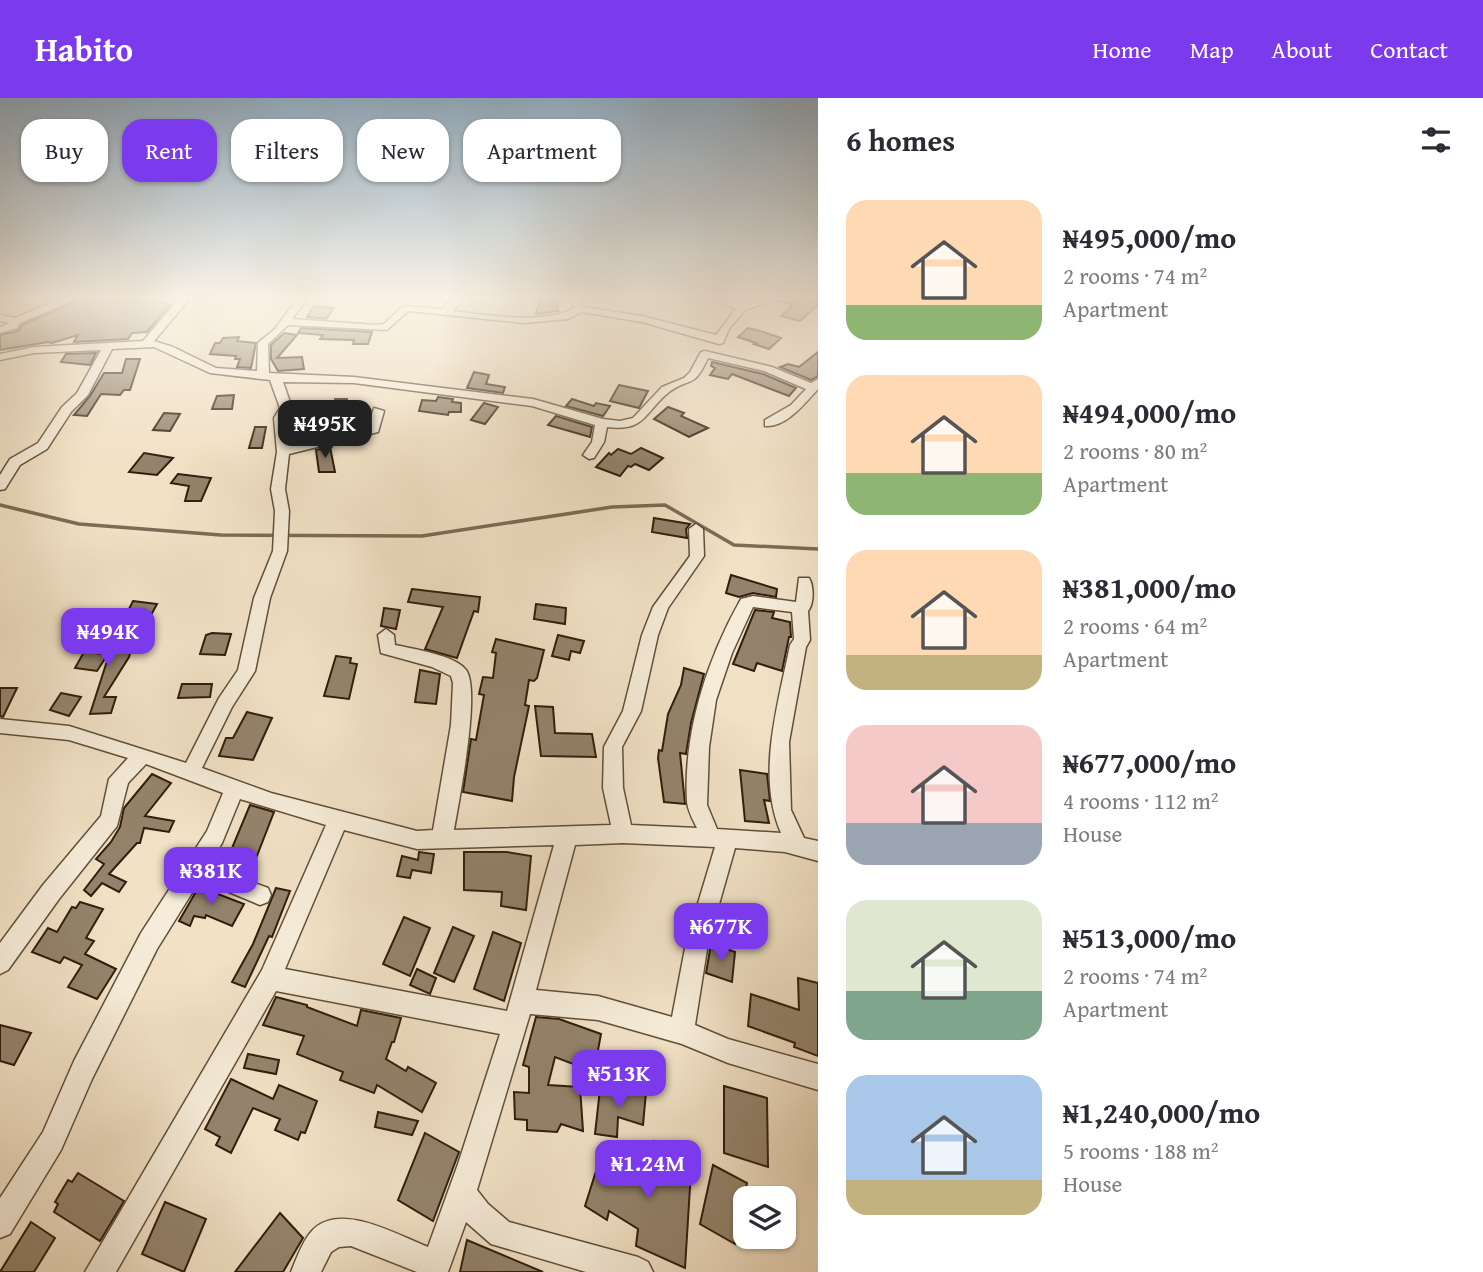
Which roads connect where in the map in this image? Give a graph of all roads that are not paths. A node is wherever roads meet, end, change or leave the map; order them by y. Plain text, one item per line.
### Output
1 (30, 351) edge
2 (105, 351) edge
3 (172, 351) edge
4 (264, 351) edge
5 (0, 357) edge
6 (269, 376) junction
7 (815, 384) edge
8 (378, 411) dead end
9 (602, 423) junction
10 (769, 423) dead end
11 (283, 452) junction
12 (589, 456) dead end
13 (0, 486) edge
14 (696, 529) dead end
15 (803, 582) dead end
16 (800, 608) junction
17 (386, 635) dead end
18 (0, 726) edge
19 (143, 755) junction
20 (190, 773) junction
21 (234, 789) junction
22 (338, 820) junction
23 (623, 834) junction
24 (567, 836) junction
25 (719, 838) junction
26 (442, 840) junction
27 (797, 846) junction
28 (818, 851) edge
29 (197, 867) junction
30 (260, 895) dead end
31 (0, 962) edge
32 (270, 978) junction
33 (518, 1012) junction
34 (682, 1032) junction
35 (818, 1077) edge
36 (464, 1194) junction
37 (0, 1224) edge
38 (435, 1269) edge
39 (100, 1272) edge
40 (306, 1272) edge
41 (638, 1272) edge

1 - 5 street
2 - 13 street
3 - 6 street
4 - 6 street
6 - 9 street
6 - 11 street
7 - 9 street
7 - 10 street
8 - 11 street
9 - 12 street
11 - 20 street
14 - 23 street
15 - 16 street
16 - 25 street
16 - 27 street
17 - 26 street
18 - 19 street
19 - 20 street
19 - 31 street
20 - 21 street
21 - 22 street
21 - 29 street
22 - 26 street
22 - 32 street
23 - 24 street
23 - 25 street
24 - 26 street
24 - 33 street
25 - 27 street
25 - 34 street
27 - 28 street
29 - 30 street
29 - 37 street
32 - 33 street
32 - 39 street
33 - 34 street
33 - 36 street
34 - 35 street
36 - 38 street
36 - 41 street
38 - 40 street

